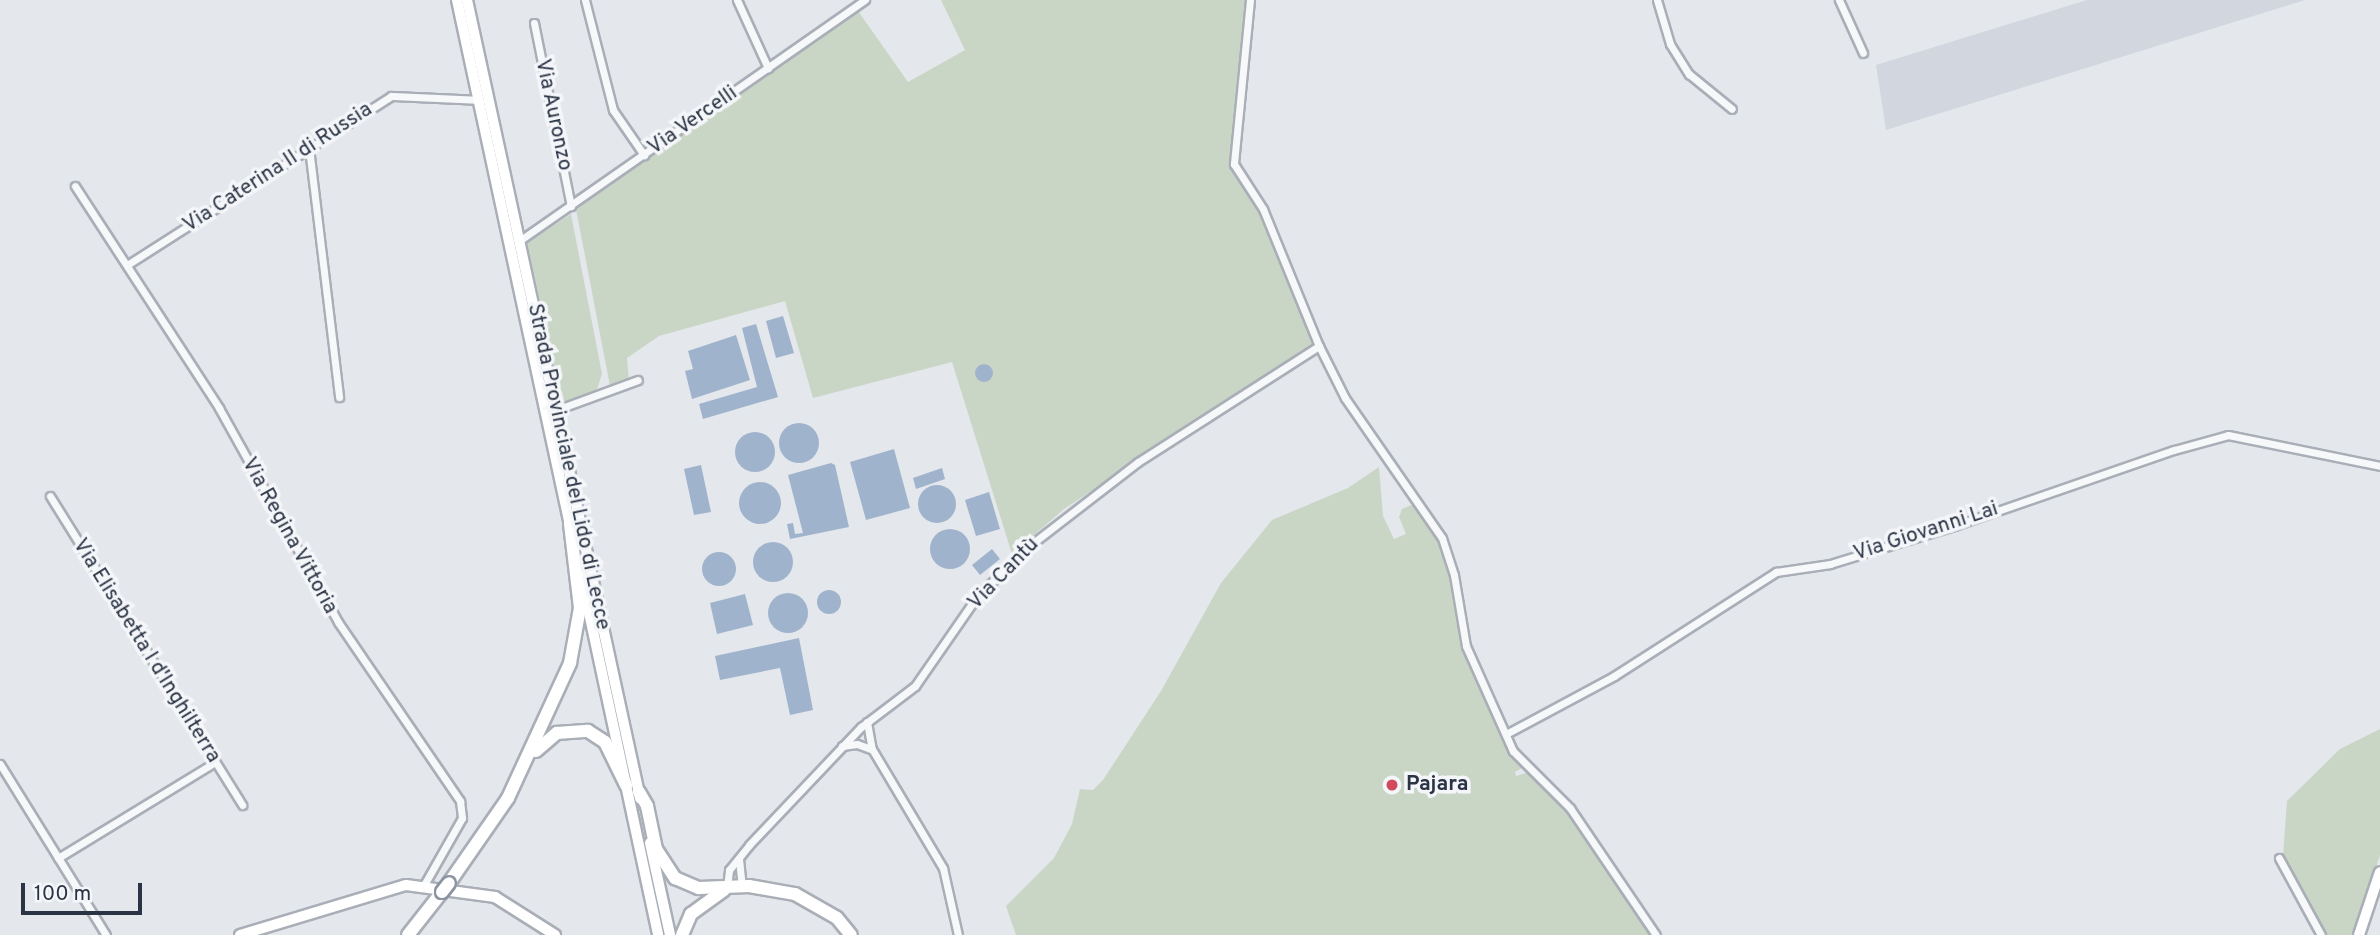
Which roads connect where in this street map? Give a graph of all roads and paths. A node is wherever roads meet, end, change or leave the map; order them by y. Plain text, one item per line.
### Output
1 (457, 0) edge
2 (467, 0) edge
3 (585, 0) edge
4 (737, 0) edge
5 (865, 0) edge
6 (1250, 0) edge
7 (1657, 0) edge
8 (1839, 0) edge
9 (534, 23) dead end
10 (1863, 53) dead end
11 (768, 68) junction
12 (478, 100) junction
13 (1732, 109) dead end
14 (309, 148) junction
15 (644, 155) junction
16 (75, 186) dead end
17 (572, 206) junction
18 (519, 241) junction
19 (127, 265) junction
20 (1319, 346) junction
21 (638, 380) dead end
22 (338, 397) dead end
23 (556, 410) junction
24 (2380, 466) edge
25 (50, 496) dead end
26 (570, 524) junction
27 (867, 722) junction
28 (1506, 734) junction
29 (841, 747) junction
30 (872, 749) junction
31 (215, 762) junction
32 (0, 764) edge
33 (523, 768) junction
34 (626, 785) junction
35 (639, 792) junction
36 (242, 805) dead end
37 (58, 858) junction
38 (739, 858) junction
39 (2279, 858) dead end
40 (2380, 872) edge
41 (424, 885) junction
42 (742, 887) junction
43 (727, 888) junction
44 (819, 905) junction
45 (106, 935) edge
46 (240, 935) edge
47 (408, 935) edge
48 (555, 935) edge
49 (658, 935) edge
50 (670, 935) edge
51 (682, 935) edge
52 (843, 935) edge
53 (851, 935) edge
54 (958, 935) edge
55 (1656, 935) edge
56 (2321, 935) edge
57 (2360, 935) edge

1 - 12 main road, Strada Provinciale del Lido di Lecce
2 - 18 main road, Strada Provinciale del Lido di Lecce
3 - 15 street
4 - 11 street
5 - 11 street, Via Vercelli
6 - 20 street
7 - 13 street
8 - 10 street
9 - 17 street, Via Auronzo
11 - 15 street, Via Vercelli
12 - 14 street, Via Caterina II di Russia
12 - 26 main road, Strada Provinciale del Lido di Lecce
14 - 19 street, Via Caterina II di Russia
14 - 22 street
15 - 17 street, Via Vercelli
16 - 19 street, Via Regina Vittoria
17 - 18 street, Via Vercelli
18 - 23 main road, Strada Provinciale del Lido di Lecce
19 - 41 street, Via Regina Vittoria
20 - 27 street, Via Cantù
20 - 28 street
21 - 23 street
23 - 35 main road, Strada Provinciale del Lido di Lecce
24 - 28 street, Via Giovanni Lai
25 - 31 street, Via Elisabetta I d'Inghilterra
26 - 33 highway
26 - 34 main road, Strada Provinciale del Lido di Lecce
27 - 29 street, Via Cantù
27 - 30 street
28 - 55 street
29 - 30 street
29 - 38 street, Via Cantù
30 - 54 street
31 - 36 street, Via Elisabetta I d'Inghilterra
31 - 37 street
32 - 37 street
33 - 34 highway
33 - 47 highway
34 - 49 main road, Strada Provinciale del Lido di Lecce
35 - 43 highway
35 - 50 main road, Strada Provinciale del Lido di Lecce
37 - 45 street
38 - 42 street
38 - 43 street, Via Cantù
39 - 56 street
40 - 57 main road
41 - 46 main road
41 - 48 main road
42 - 43 highway
42 - 44 highway
43 - 51 highway
44 - 52 highway
44 - 53 highway

